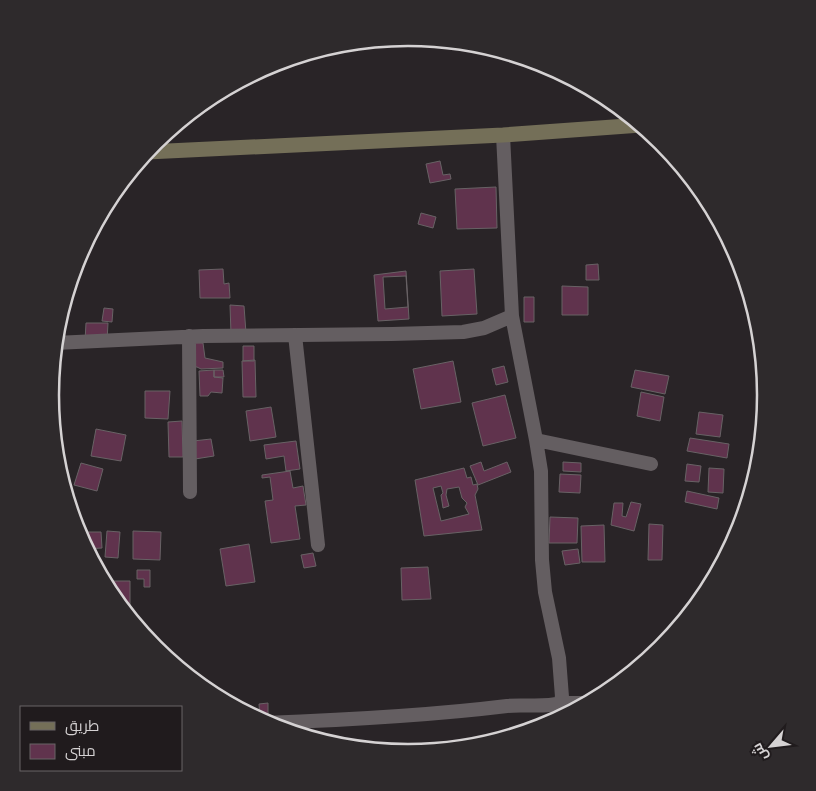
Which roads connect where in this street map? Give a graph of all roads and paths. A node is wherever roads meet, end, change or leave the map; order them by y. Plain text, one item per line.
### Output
1 (630, 126) edge
2 (503, 135) junction
3 (159, 151) edge
4 (512, 316) junction
5 (295, 335) junction
6 (189, 336) junction
7 (63, 344) edge
8 (536, 440) junction
9 (651, 464) dead end
10 (190, 492) dead end
11 (318, 545) dead end
12 (560, 703) junction
13 (574, 703) edge
14 (285, 722) edge

1 - 2 street
2 - 3 street
2 - 4 street
4 - 5 street
4 - 8 street
5 - 6 street
5 - 11 street
6 - 7 street
6 - 10 street
8 - 9 street
8 - 12 street
12 - 13 street
12 - 14 street

